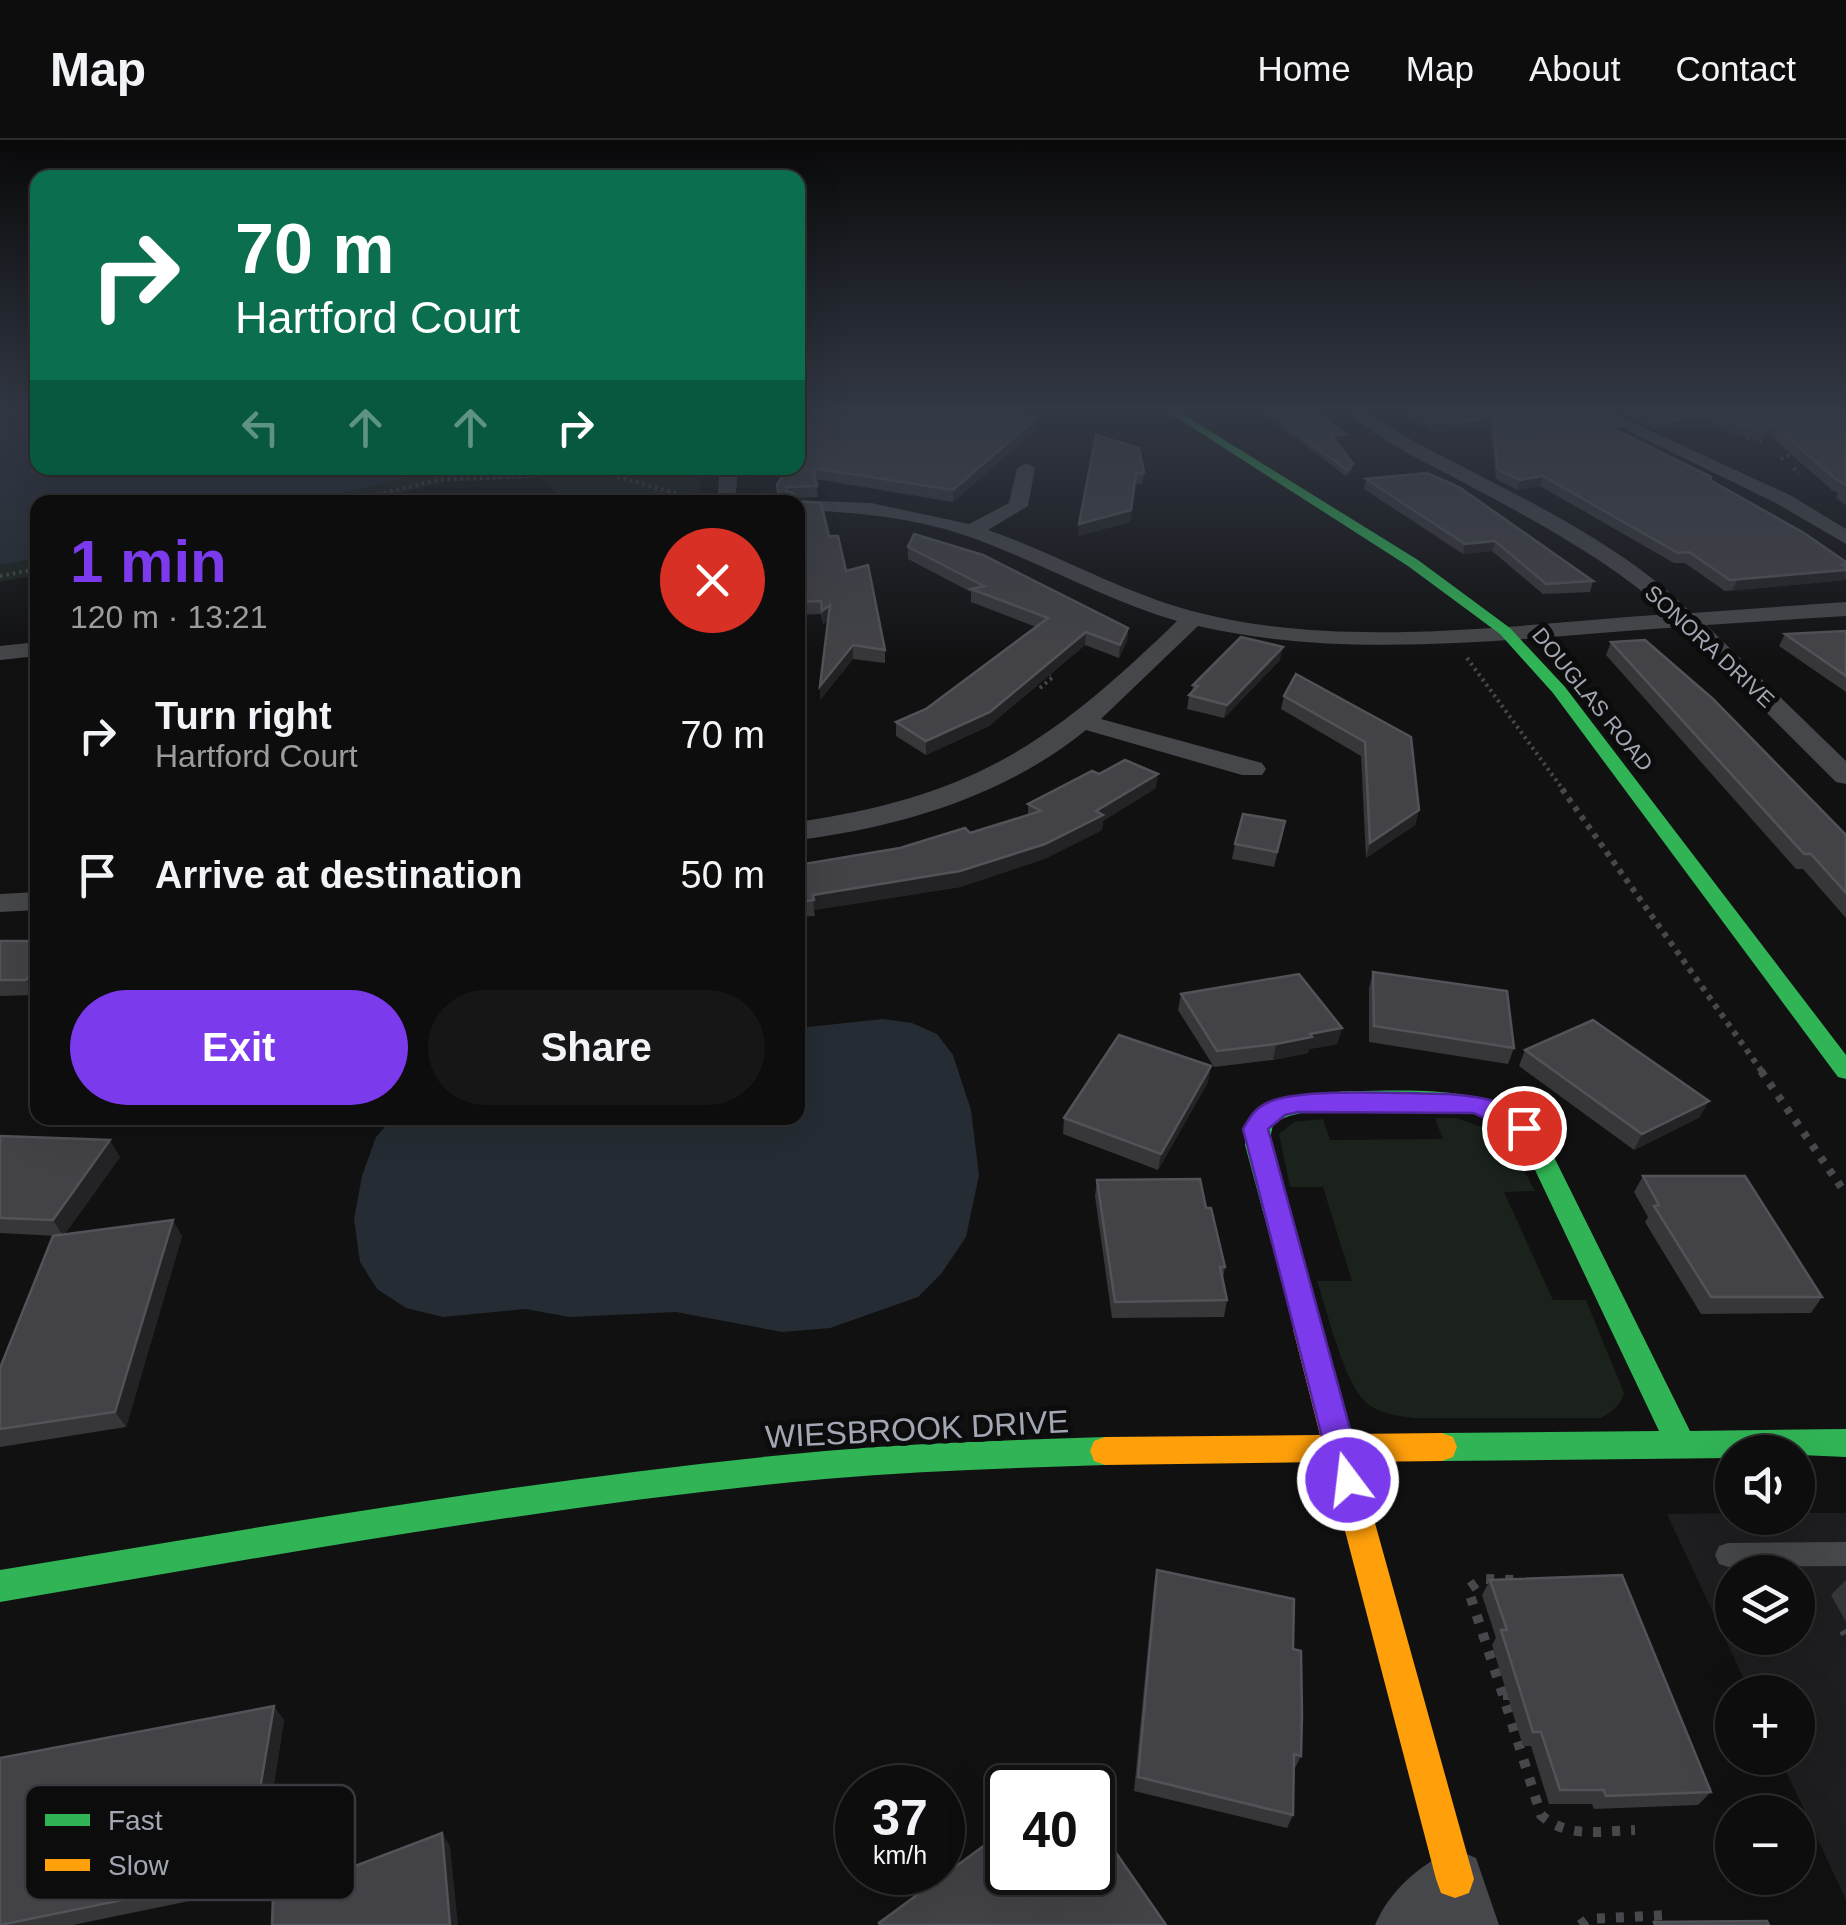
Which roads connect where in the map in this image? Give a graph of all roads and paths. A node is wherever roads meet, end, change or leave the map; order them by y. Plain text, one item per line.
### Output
1 (1021, 493) edge
2 (1302, 493) edge
3 (1495, 493) edge
4 (1771, 493) edge
5 (805, 505) edge
6 (971, 531) junction
7 (1846, 538) edge
8 (30, 570) edge
9 (0, 576) edge
10 (1846, 609) edge
11 (1192, 619) junction
12 (1684, 620) junction
13 (1505, 631) junction
14 (1461, 648) dead end
15 (30, 650) edge
16 (0, 653) edge
17 (1050, 676) edge
18 (1040, 688) edge
19 (1081, 720) junction
20 (1840, 764) edge
21 (1252, 769) dead end
22 (805, 831) edge
23 (30, 901) edge
24 (0, 902) edge
25 (1846, 1072) edge
26 (1846, 1194) edge
27 (1846, 1443) edge
28 (1681, 1445) junction
29 (1340, 1449) junction
30 (1846, 1554) edge
31 (1728, 1555) dead end
32 (1528, 1580) edge
33 (0, 1586) edge
34 (1503, 1695) junction
35 (1521, 1695) edge
36 (1635, 1830) dead end
37 (1461, 1902) edge
38 (1668, 1919) edge
39 (1406, 1925) edge
40 (1580, 1925) edge

1 - 6 street
2 - 13 street, DOUGLAS ROAD
3 - 12 street, SONORA DRIVE
4 - 7 street
5 - 6 street
6 - 11 street
8 - 9 path
10 - 12 street
11 - 13 street
11 - 19 street
12 - 13 street
12 - 20 street, SONORA DRIVE
13 - 25 street, DOUGLAS ROAD
14 - 26 path
15 - 16 street
17 - 18 path
19 - 21 street
19 - 22 street
23 - 24 street
27 - 28 street, WIESBROOK DRIVE
28 - 29 street, WIESBROOK DRIVE
28 - 29 street
29 - 33 street, WIESBROOK DRIVE
29 - 37 street
30 - 31 lane
32 - 34 path
34 - 35 path
34 - 36 path
37 - 39 street
38 - 40 path

